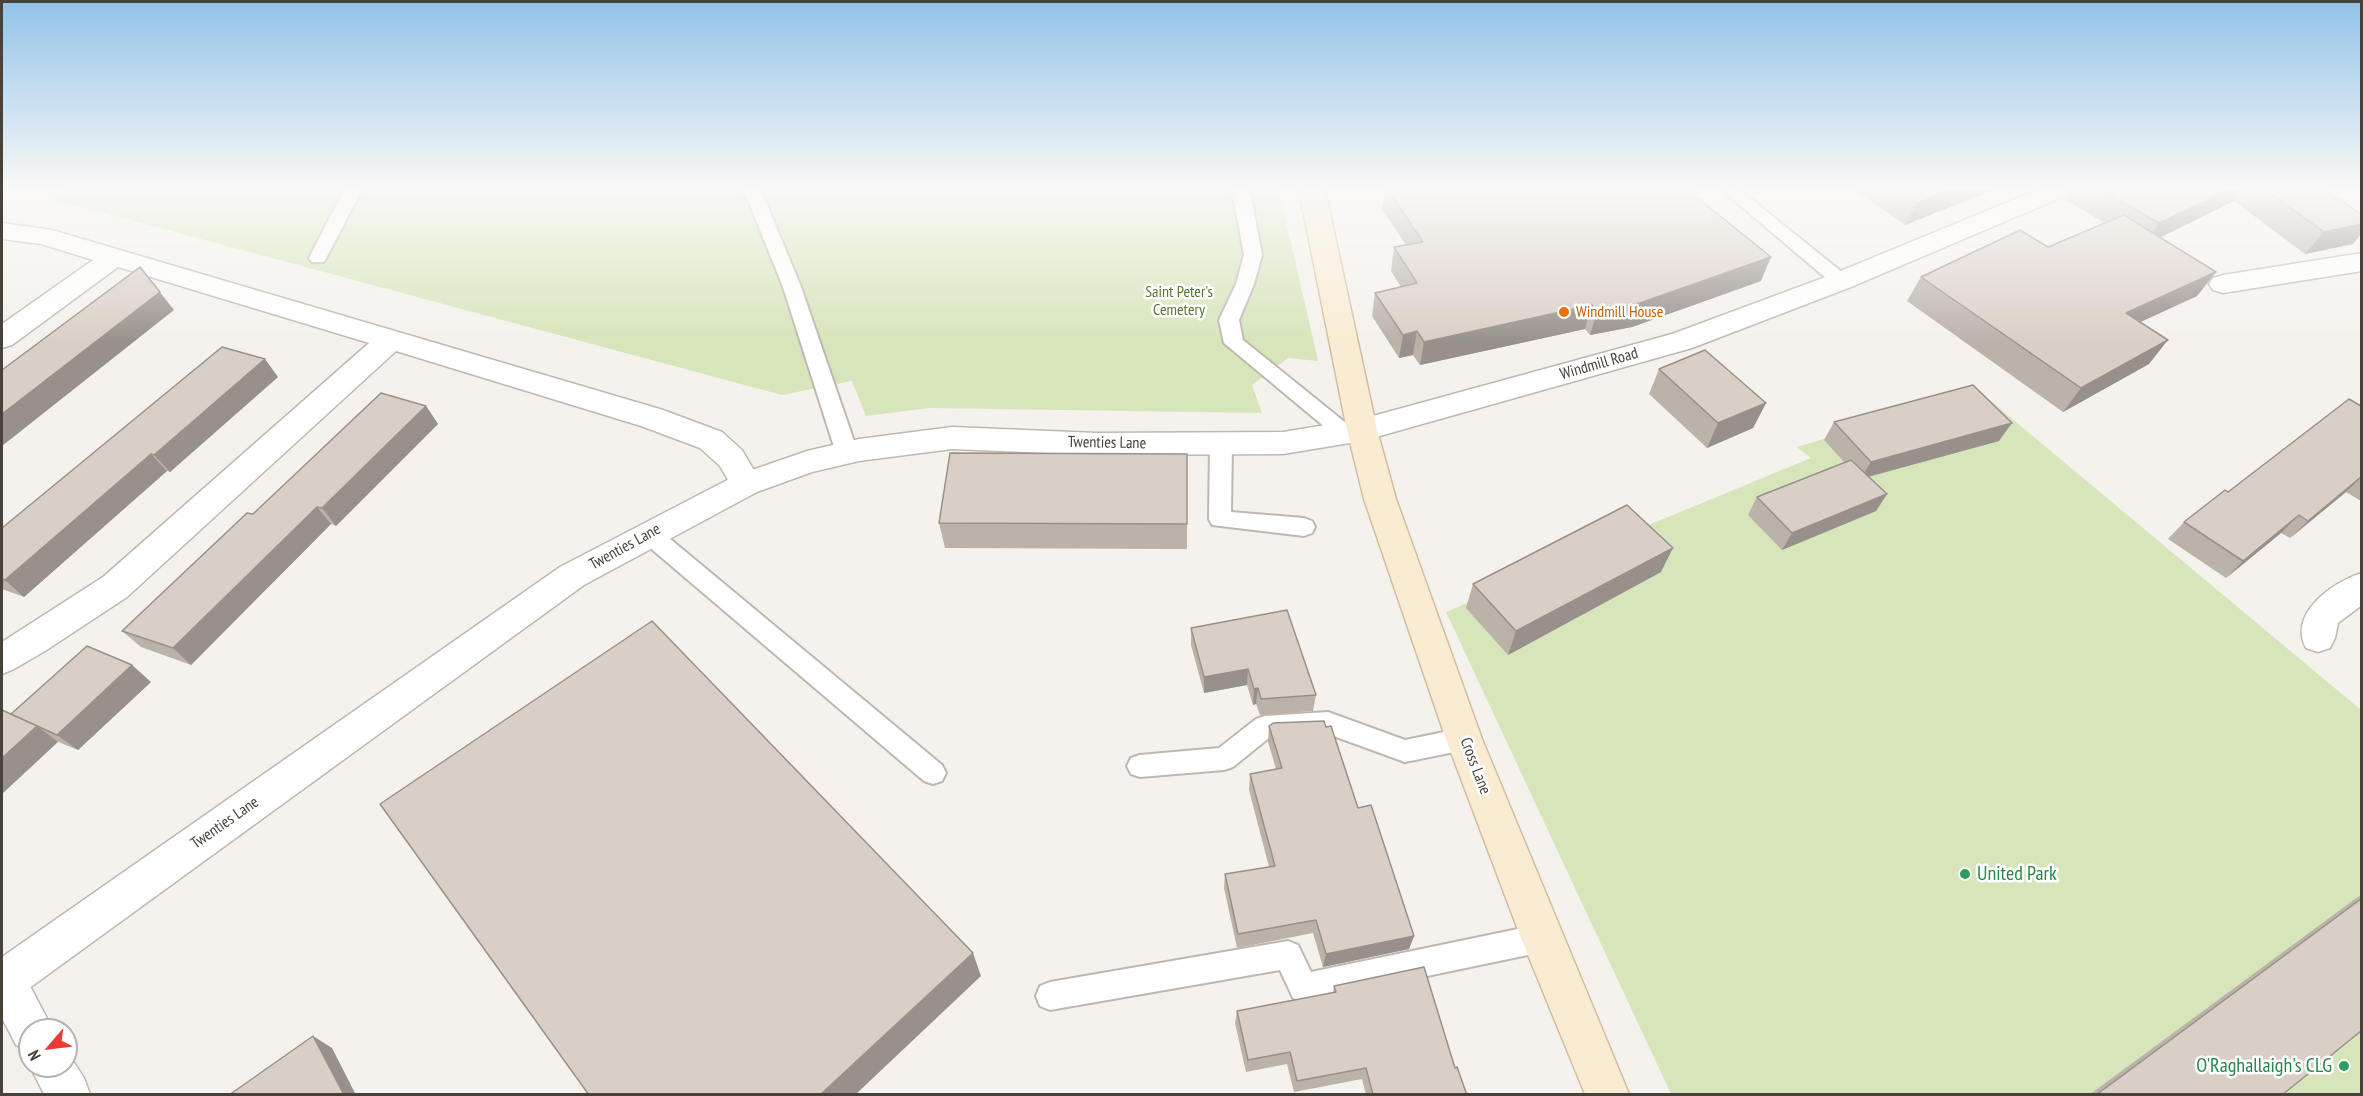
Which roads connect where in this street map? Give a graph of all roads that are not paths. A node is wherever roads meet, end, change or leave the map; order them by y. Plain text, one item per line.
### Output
1 (61, 241) edge
2 (327, 241) edge
3 (773, 241) edge
4 (1250, 241) edge
5 (1325, 241) edge
6 (1792, 241) edge
7 (1936, 241) edge
8 (115, 257) junction
9 (318, 258) dead end
10 (2361, 262) edge
11 (1841, 281) junction
12 (2223, 284) dead end
13 (2, 338) edge
14 (392, 340) junction
15 (1354, 431) junction
16 (1221, 443) junction
17 (848, 453) junction
18 (746, 484) junction
19 (1304, 527) dead end
20 (649, 534) junction
21 (2361, 586) edge
22 (2318, 638) dead end
23 (2, 659) edge
24 (1464, 739) junction
25 (1140, 766) dead end
26 (933, 773) dead end
27 (1542, 938) junction
28 (3, 981) edge
29 (1050, 996) dead end
30 (25, 1018) edge
31 (59, 1078) edge
32 (68, 1095) edge
33 (1607, 1095) edge

1 - 8 street
2 - 9 lane
3 - 17 lane
4 - 15 lane
5 - 15 main road
6 - 11 lane
7 - 11 street, Windmill Road
8 - 13 street
8 - 14 street
10 - 12 street
11 - 15 street, Windmill Road
14 - 18 street
14 - 23 street
15 - 16 street, Twenties Lane
15 - 24 main road, Cross Lane
16 - 17 street, Twenties Lane
16 - 19 lane
17 - 18 street, Twenties Lane
18 - 20 street, Twenties Lane
20 - 26 lane
20 - 28 street, Twenties Lane
21 - 22 street
24 - 25 lane
24 - 27 main road, Cross Lane
27 - 29 lane
27 - 33 main road, Cross Lane
28 - 30 street
31 - 32 street

